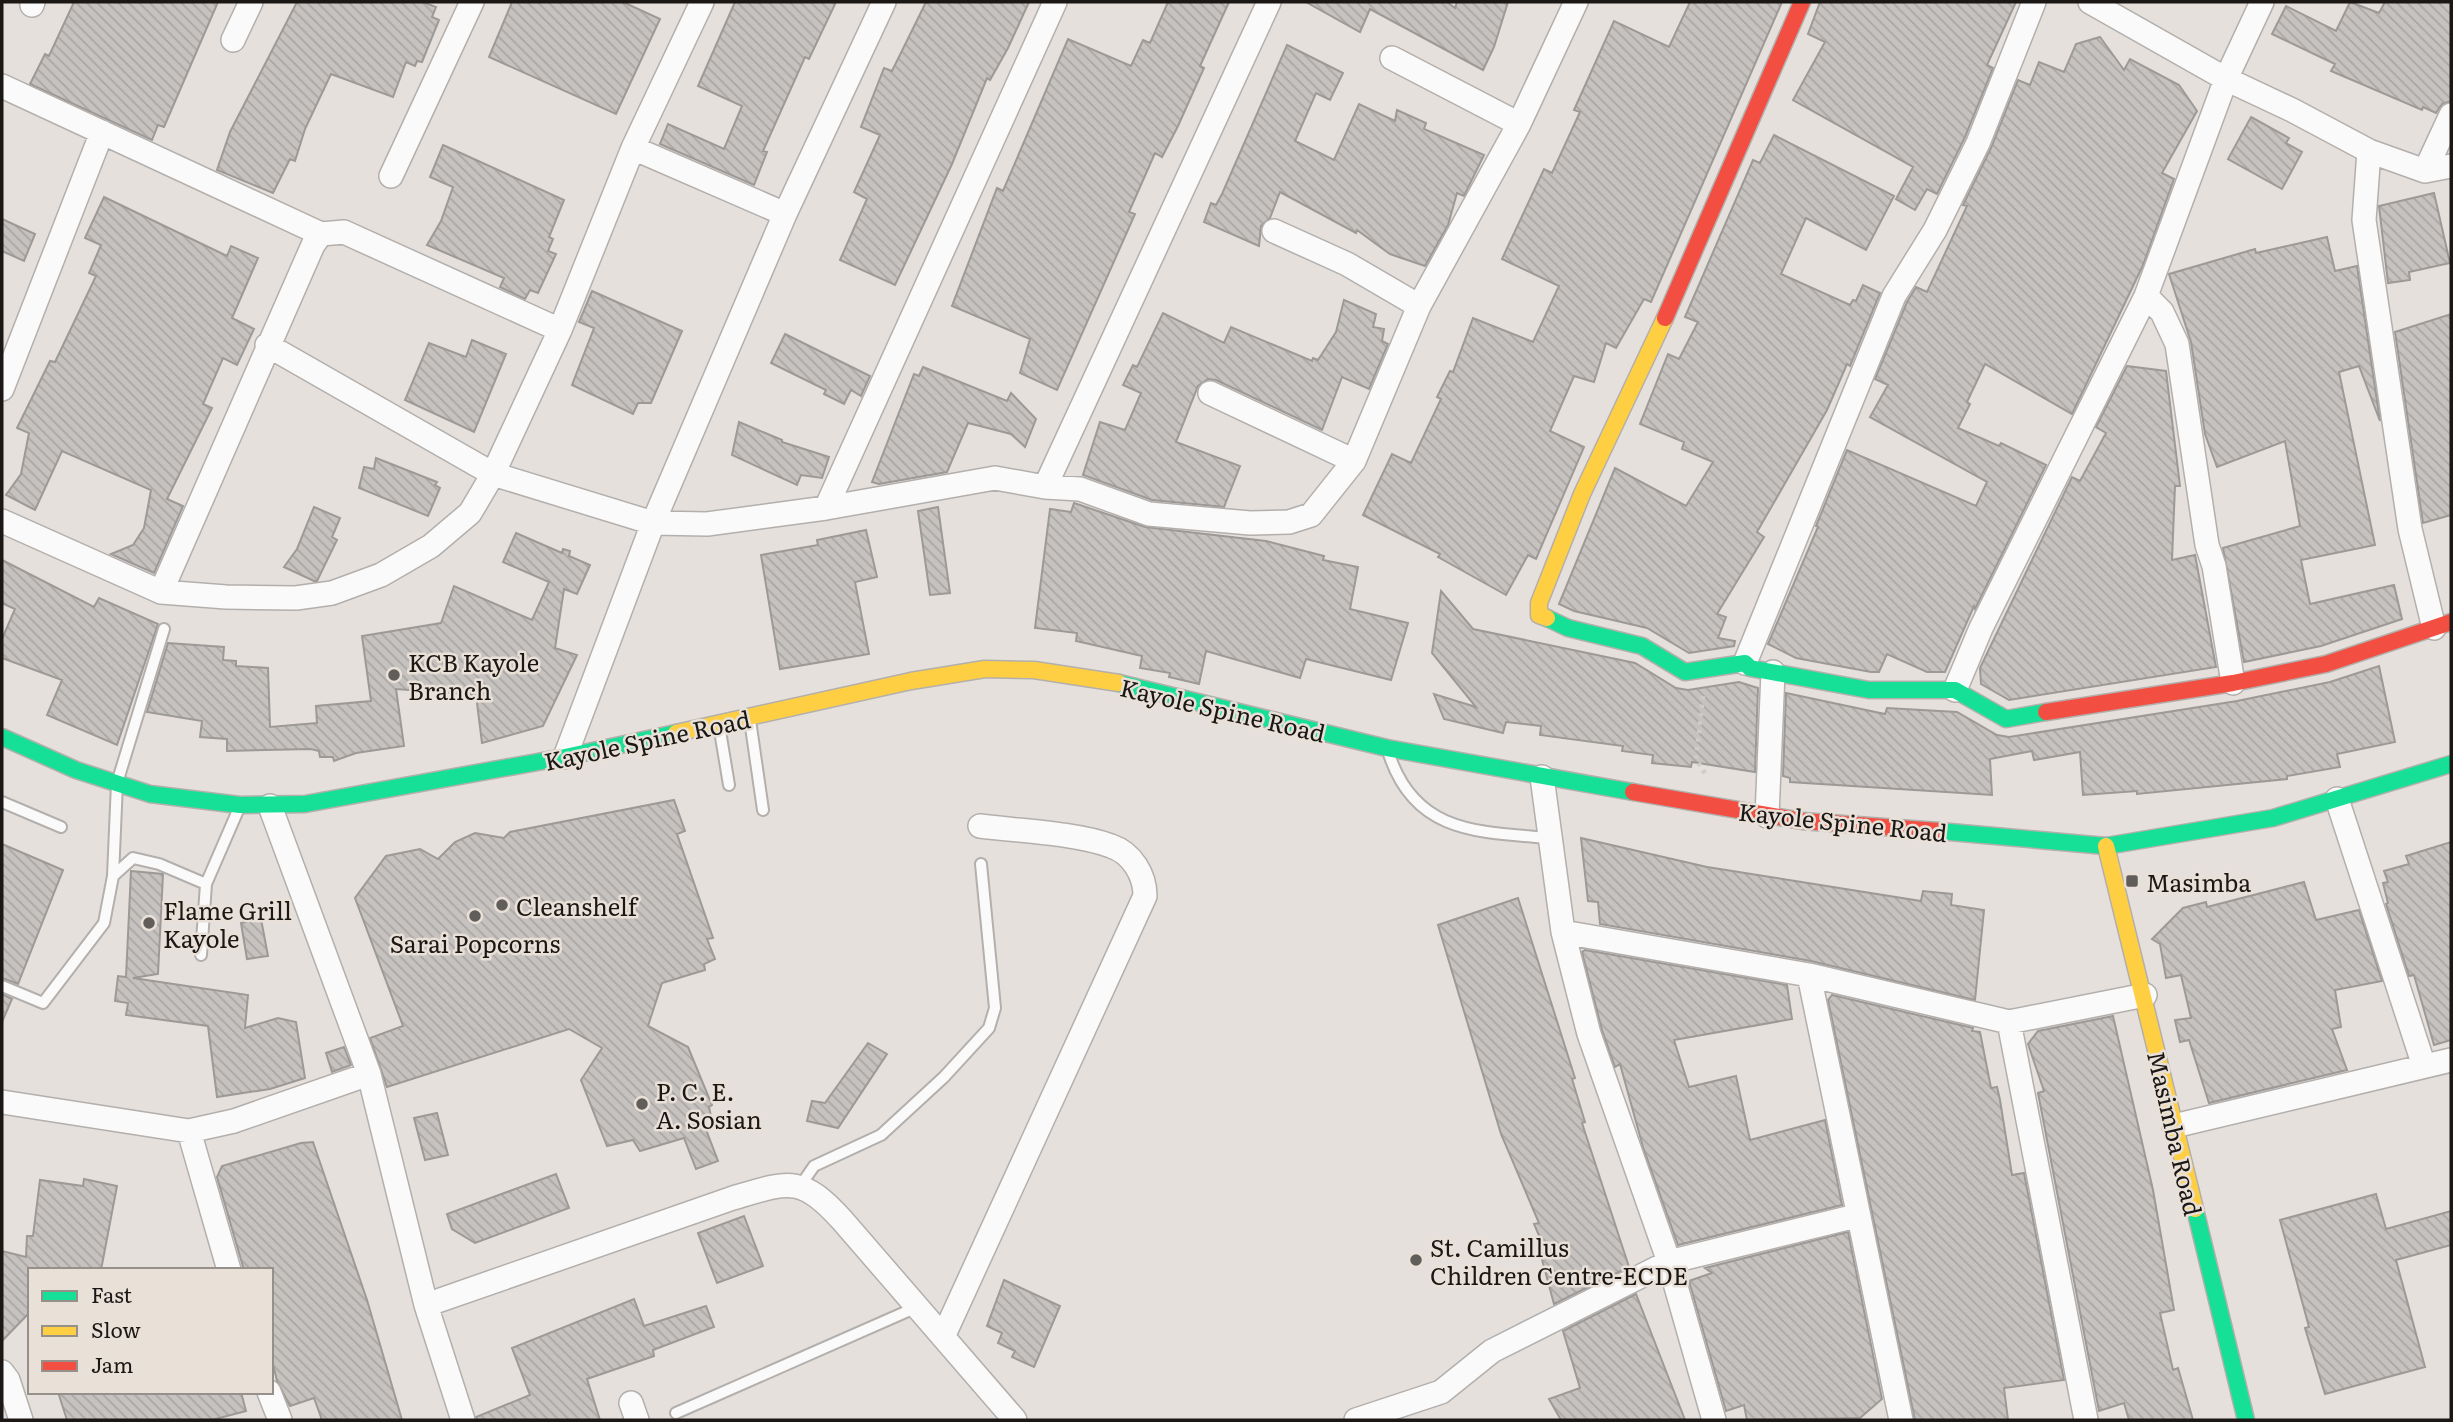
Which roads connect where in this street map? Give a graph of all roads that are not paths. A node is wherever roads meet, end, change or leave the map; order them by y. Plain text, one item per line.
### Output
1 (251, 2) edge
2 (472, 2) edge
3 (702, 2) edge
4 (884, 2) edge
5 (1055, 2) edge
6 (1269, 2) edge
7 (1576, 2) edge
8 (1802, 2) edge
9 (2034, 2) edge
10 (2090, 2) edge
11 (2262, 2) edge
12 (233, 40) dead end
13 (1392, 58) dead end
14 (2226, 79) junction
15 (2, 86) edge
16 (2451, 115) edge
17 (1519, 124) junction
18 (102, 132) junction
19 (633, 148) junction
20 (2369, 151) junction
21 (2451, 166) edge
22 (2425, 171) junction
23 (391, 176) dead end
24 (785, 214) junction
25 (1274, 231) dead end
26 (321, 234) junction
27 (2147, 296) junction
28 (1419, 306) junction
29 (559, 330) junction
30 (267, 345) junction
31 (2, 389) edge
32 (1210, 393) dead end
33 (1354, 461) junction
34 (493, 474) junction
35 (1045, 487) junction
36 (826, 508) junction
37 (2, 522) edge
38 (653, 523) junction
39 (161, 592) junction
40 (2443, 625) edge
41 (163, 629) dead end
42 (1745, 663) junction
43 (1773, 672) junction
44 (2234, 683) junction
45 (1955, 690) junction
46 (750, 717) junction
47 (719, 723) junction
48 (2, 737) edge
49 (1387, 748) junction
50 (565, 757) junction
51 (2451, 764) edge
52 (1542, 777) junction
53 (117, 783) junction
54 (729, 785) dead end
55 (2337, 799) junction
56 (2, 802) edge
57 (240, 805) junction
58 (270, 806) junction
59 (763, 810) dead end
60 (1767, 816) junction
61 (980, 826) dead end
62 (61, 827) dead end
63 (1550, 838) junction
64 (2106, 846) junction
65 (981, 864) dead end
66 (113, 876) junction
67 (206, 884) junction
68 (1563, 932) junction
69 (201, 955) dead end
70 (1809, 975) junction
71 (2, 986) edge
72 (2145, 995) junction
73 (2009, 1022) junction
74 (2451, 1060) edge
75 (2424, 1066) junction
76 (369, 1074) junction
77 (2, 1102) edge
78 (2174, 1126) junction
79 (189, 1131) junction
80 (801, 1185) junction
81 (1856, 1216) junction
82 (1669, 1262) junction
83 (228, 1268) edge
84 (426, 1305) junction
85 (917, 1307) junction
86 (943, 1337) junction
87 (2, 1371) edge
88 (270, 1394) edge
89 (676, 1413) dead end
90 (21, 1420) edge
91 (280, 1420) edge
92 (463, 1420) edge
93 (1015, 1420) edge
94 (1356, 1420) edge
95 (1714, 1420) edge
96 (1901, 1420) edge
97 (2086, 1420) edge
98 (2246, 1420) edge

1 - 12 street
2 - 23 street
3 - 19 street
4 - 24 street
5 - 36 street
6 - 35 street
7 - 17 street
8 - 42 main road
9 - 42 street
10 - 14 street
11 - 14 street
13 - 17 street
14 - 20 street
14 - 27 street
15 - 18 street
16 - 22 street
17 - 28 street
18 - 26 street
18 - 31 street
19 - 24 street
19 - 29 street
20 - 22 street
20 - 40 street
21 - 22 street
24 - 38 street
25 - 28 street
26 - 29 street
26 - 30 street
27 - 44 street
27 - 45 street
28 - 33 street
29 - 34 street
30 - 34 street
30 - 39 street
32 - 33 street
33 - 35 street
34 - 38 street
34 - 39 street
35 - 36 street
36 - 38 street
37 - 39 street
38 - 50 street
40 - 44 main road
41 - 53 lane
42 - 43 main road
43 - 45 main road
43 - 60 street
44 - 45 main road
46 - 47 main road, Kayole Spine Road
46 - 49 main road, Kayole Spine Road
46 - 59 lane
47 - 50 main road, Kayole Spine Road
47 - 54 lane
48 - 53 main road, Kayole Spine Road
49 - 52 main road, Kayole Spine Road
49 - 63 lane
50 - 58 main road, Kayole Spine Road
51 - 55 main road, Kayole Spine Road
52 - 60 main road, Kayole Spine Road
52 - 63 street
53 - 57 main road, Kayole Spine Road
53 - 66 lane
55 - 64 main road, Kayole Spine Road
55 - 75 street
56 - 62 lane
57 - 58 main road, Kayole Spine Road
57 - 67 lane
58 - 76 street
60 - 64 main road, Kayole Spine Road
61 - 86 street
63 - 68 street
64 - 72 main road, Masimba Road
65 - 80 lane
66 - 67 lane
66 - 71 lane
67 - 69 lane
68 - 70 street
68 - 82 street
70 - 73 street
70 - 81 street
72 - 73 street
72 - 78 main road, Masimba Road
73 - 97 street
74 - 75 street
75 - 78 street
76 - 79 street
76 - 84 street
77 - 79 street
78 - 98 main road, Masimba Road
79 - 83 street
80 - 84 street
80 - 85 street
81 - 82 street
81 - 96 street
82 - 94 street
82 - 95 street
84 - 92 street
85 - 86 street
85 - 89 lane
86 - 93 street
87 - 90 street
88 - 91 street

